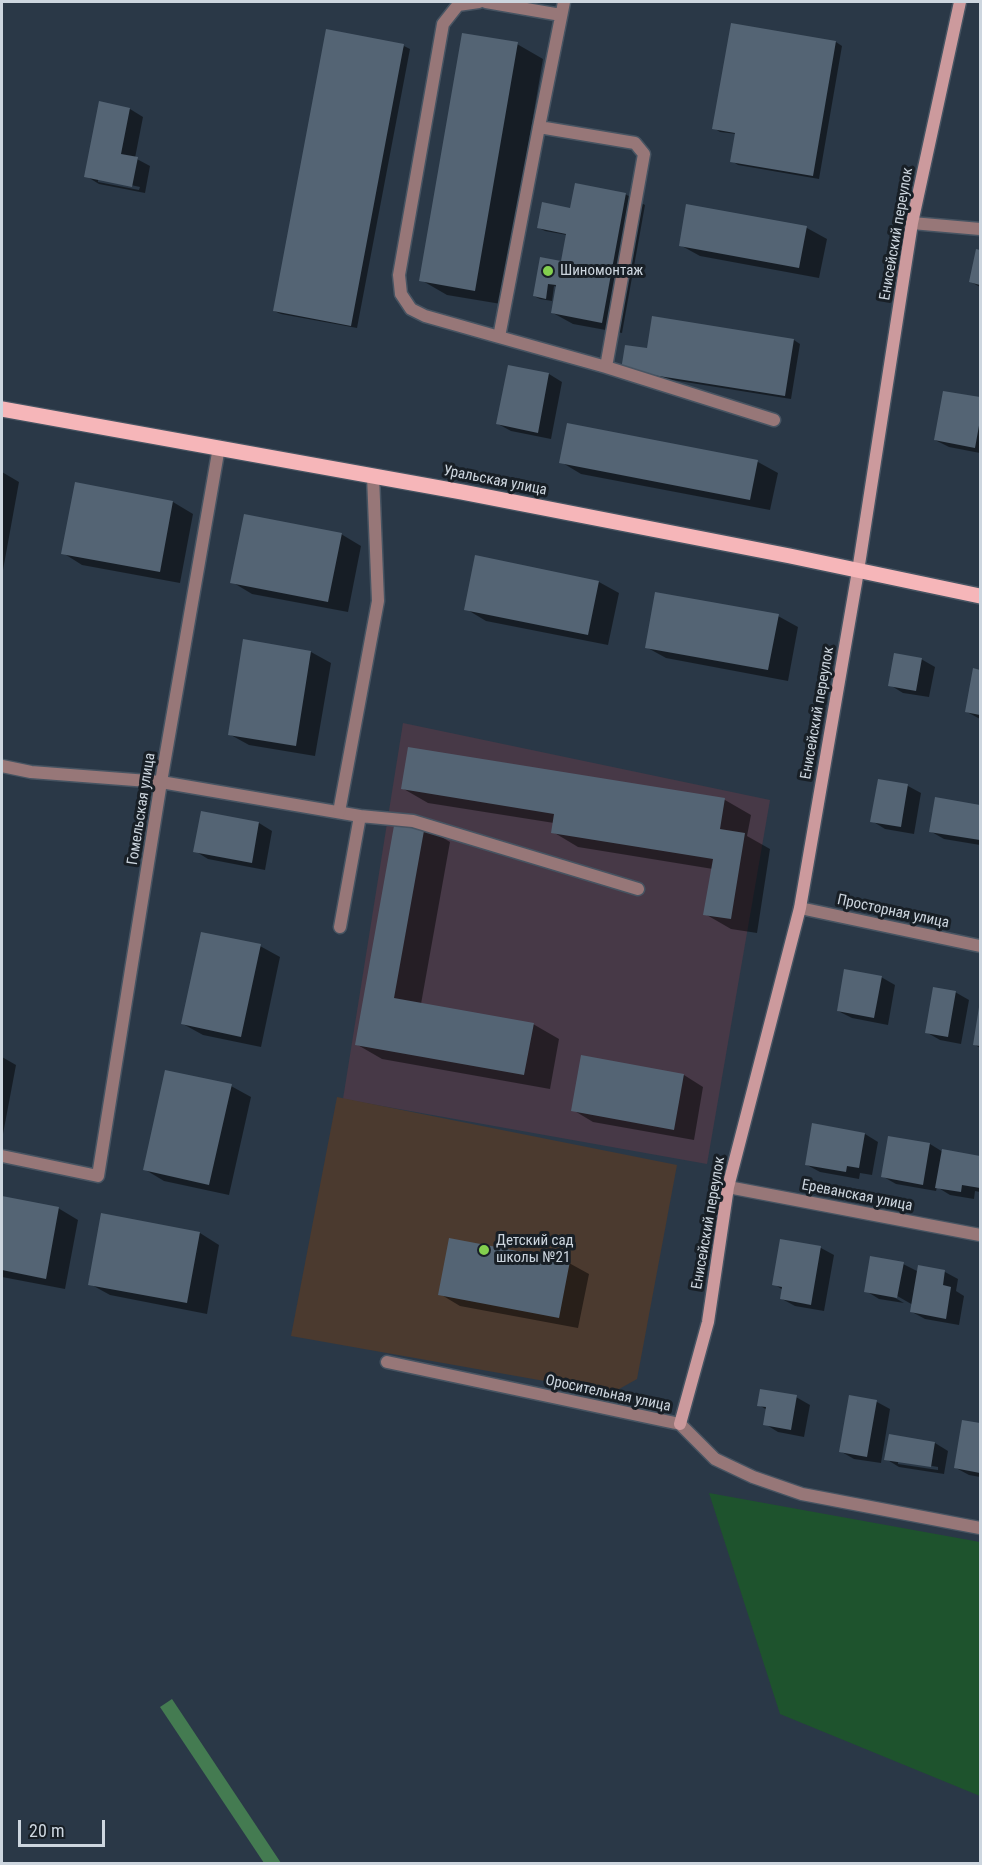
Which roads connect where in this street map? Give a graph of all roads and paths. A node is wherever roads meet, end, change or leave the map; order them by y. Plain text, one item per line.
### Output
1 (479, 2) edge
2 (486, 2) edge
3 (564, 2) edge
4 (960, 2) edge
5 (561, 15) junction
6 (540, 127) junction
7 (912, 223) junction
8 (981, 229) edge
9 (499, 337) junction
10 (606, 368) junction
11 (2, 410) edge
12 (774, 420) dead end
13 (219, 447) junction
14 (373, 476) junction
15 (858, 571) junction
16 (981, 596) edge
17 (2, 766) edge
18 (161, 782) junction
19 (339, 812) junction
20 (360, 816) junction
21 (638, 889) dead end
22 (800, 908) junction
23 (340, 927) dead end
24 (981, 946) edge
25 (2, 1156) edge
26 (728, 1187) junction
27 (981, 1235) edge
28 (387, 1362) dead end
29 (680, 1424) junction
30 (981, 1528) edge

1 - 9 street
2 - 5 street
3 - 5 street
4 - 7 street, Енисейский переулок
5 - 6 street
6 - 9 street
6 - 10 street
7 - 8 street
7 - 15 street, Енисейский переулок
9 - 10 street
10 - 12 street
11 - 13 main road, Уральская улица
13 - 14 main road, Уральская улица
13 - 18 street, Гомельская улица
14 - 15 main road, Уральская улица
14 - 19 street
15 - 16 main road, Уральская улица
15 - 22 street, Енисейский переулок
17 - 18 street
18 - 19 street
18 - 25 street, Гомельская улица
19 - 20 street
20 - 21 street
20 - 23 street
22 - 24 street, Просторная улица
22 - 26 street, Енисейский переулок
26 - 27 street, Ереванская улица
26 - 29 street, Енисейский переулок
28 - 29 street, Оросительная улица
29 - 30 street, Оросительная улица

